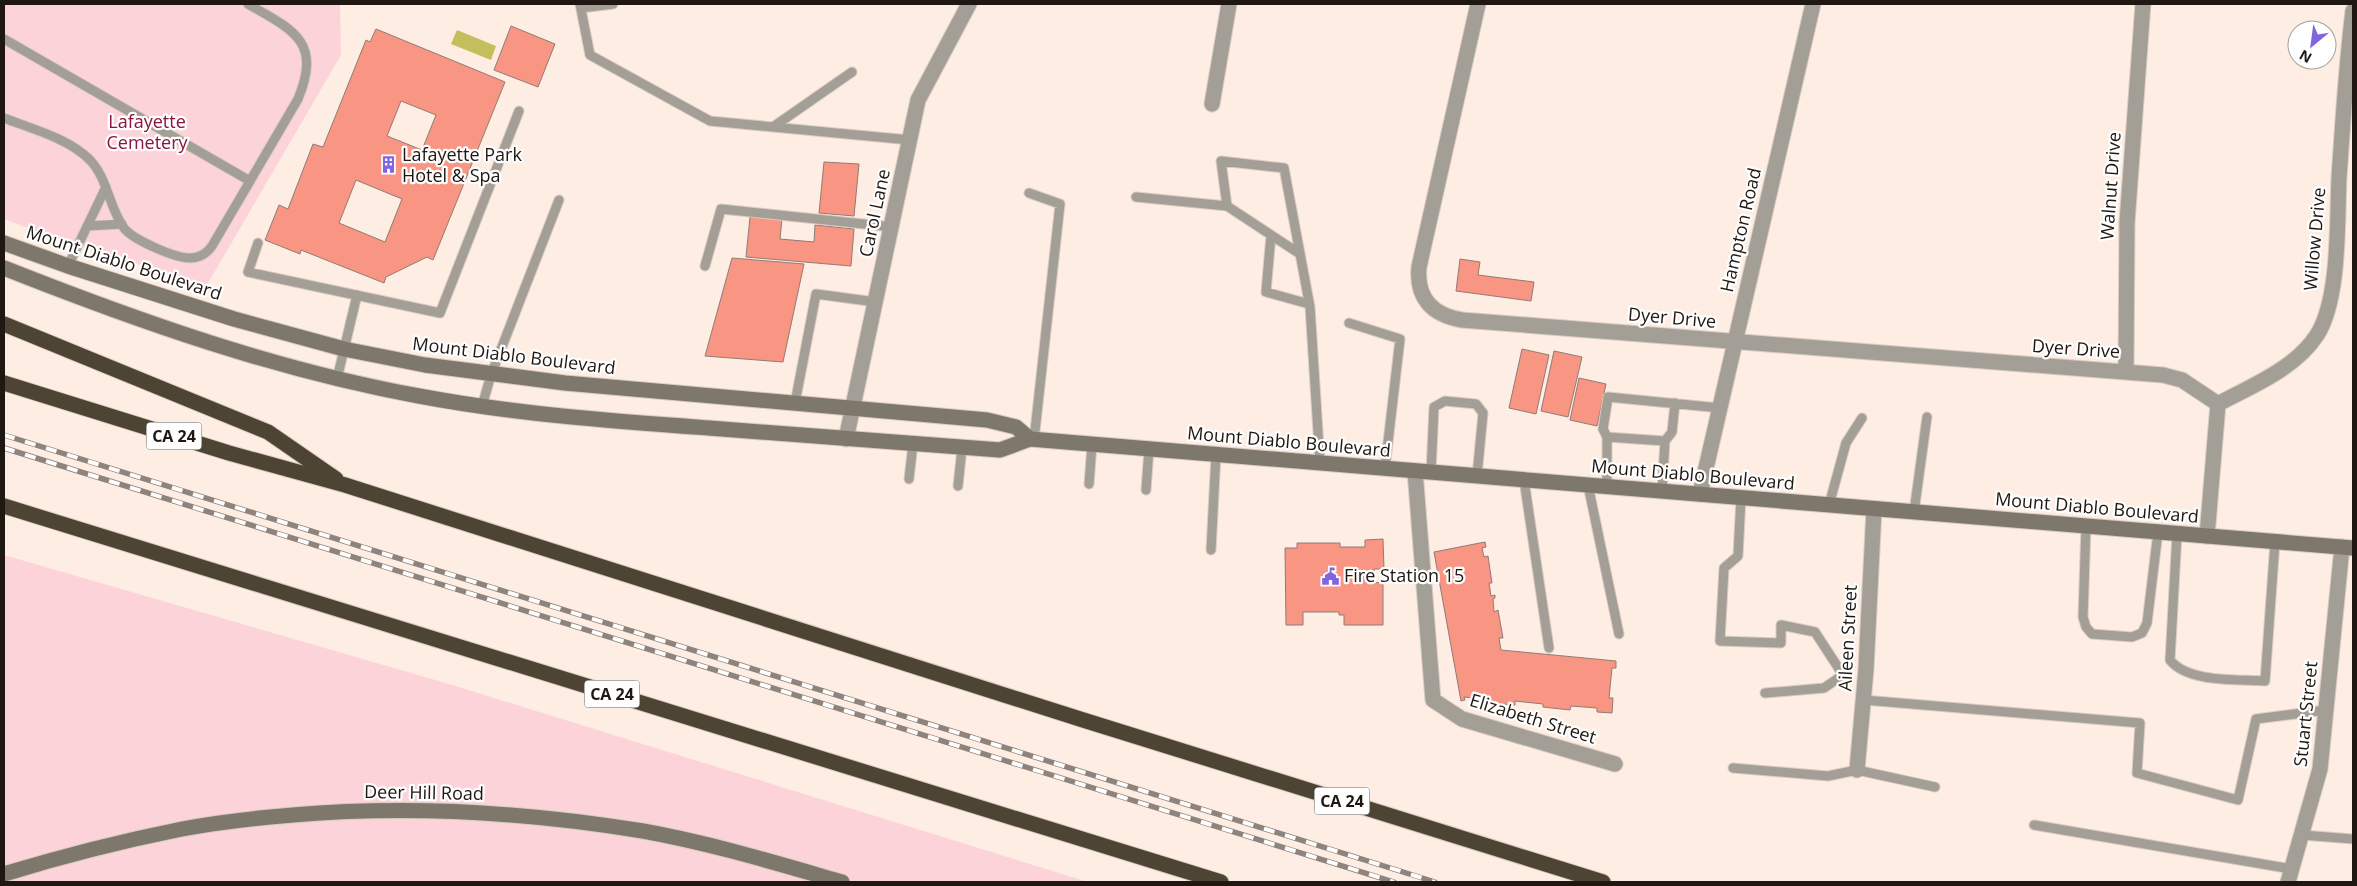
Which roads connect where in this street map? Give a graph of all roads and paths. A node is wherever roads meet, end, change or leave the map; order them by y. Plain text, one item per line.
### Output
1 (248, 4) edge
2 (613, 4) edge
3 (969, 4) edge
4 (1229, 4) edge
5 (1478, 4) edge
6 (1813, 4) edge
7 (2143, 4) edge
8 (581, 6) edge
9 (2353, 11) edge
10 (4, 39) edge
11 (852, 72) dead end
12 (1212, 104) dead end
13 (520, 111) dead end
14 (4, 118) edge
15 (773, 127) junction
16 (910, 140) junction
17 (250, 181) junction
18 (106, 187) junction
19 (1029, 193) dead end
20 (1136, 197) dead end
21 (559, 200) dead end
22 (1227, 206) junction
23 (122, 224) junction
24 (87, 226) junction
25 (892, 227) junction
26 (1271, 235) junction
27 (4, 243) edge
28 (258, 243) dead end
29 (1300, 254) junction
30 (68, 266) junction
31 (705, 266) dead end
32 (4, 268) edge
33 (356, 295) junction
34 (876, 302) junction
35 (1309, 304) junction
36 (1349, 322) dead end
37 (4, 324) edge
38 (1734, 342) junction
39 (344, 349) junction
40 (2126, 372) junction
41 (491, 375) junction
42 (336, 379) junction
43 (4, 383) edge
44 (795, 403) junction
45 (1675, 403) junction
46 (2218, 404) junction
47 (482, 406) junction
48 (854, 407) junction
49 (1720, 408) junction
50 (1927, 416) dead end
51 (1862, 418) dead end
52 (1607, 436) junction
53 (846, 439) junction
54 (1032, 440) junction
55 (1665, 441) junction
56 (913, 444) junction
57 (1092, 445) junction
58 (962, 448) junction
59 (1149, 449) junction
60 (1216, 455) junction
61 (1320, 463) junction
62 (1385, 468) junction
63 (1415, 471) junction
64 (1431, 472) junction
65 (1477, 476) junction
66 (909, 478) dead end
67 (1524, 480) junction
68 (1089, 484) dead end
69 (346, 485) junction
70 (1588, 485) junction
71 (958, 486) dead end
72 (1607, 486) junction
73 (1146, 490) dead end
74 (1662, 491) junction
75 (1700, 494) junction
76 (1741, 498) junction
77 (1829, 505) junction
78 (4, 506) edge
79 (1874, 508) junction
80 (1914, 512) junction
81 (2086, 526) junction
82 (2158, 532) junction
83 (2177, 534) junction
84 (2206, 536) junction
85 (2275, 542) junction
86 (2348, 547) edge
87 (1211, 550) dead end
88 (1619, 634) dead end
89 (1549, 648) dead end
90 (1765, 693) dead end
91 (1864, 700) junction
92 (2326, 710) junction
93 (1615, 764) dead end
94 (1733, 768) dead end
95 (1857, 770) junction
96 (1935, 787) dead end
97 (2034, 825) dead end
98 (2302, 835) junction
99 (2353, 839) edge
100 (4, 874) edge
101 (2290, 876) edge
102 (842, 882) edge
103 (1221, 882) edge
104 (1603, 882) edge

1 - 17 lane
2 - 8 lane
3 - 16 street, Carol Lane
4 - 12 street
5 - 38 street, Dyer Drive
6 - 38 street, Hampton Road
7 - 40 street, Walnut Drive
8 - 15 lane
9 - 46 street, Willow Drive
10 - 17 lane
11 - 15 lane
13 - 33 lane
14 - 18 lane
15 - 16 lane
16 - 25 street, Carol Lane
17 - 23 lane
18 - 23 lane
18 - 24 lane
19 - 54 lane
20 - 22 lane
21 - 41 lane
22 - 26 lane
22 - 29 lane
23 - 24 lane
24 - 30 lane
25 - 31 lane
25 - 34 street, Carol Lane
26 - 29 lane
26 - 35 lane
27 - 30 main road, Mount Diablo Boulevard
28 - 33 lane
29 - 35 lane
30 - 39 main road, Mount Diablo Boulevard
32 - 42 main road, Mount Diablo Boulevard
33 - 39 lane
34 - 44 lane
34 - 48 street, Carol Lane
35 - 61 lane
36 - 62 lane
37 - 69 highway
38 - 40 street, Dyer Drive
38 - 49 street, Hampton Road
39 - 41 main road, Mount Diablo Boulevard
39 - 42 lane
40 - 46 street, Dyer Drive
41 - 44 main road, Mount Diablo Boulevard
41 - 47 lane
42 - 47 main road, Mount Diablo Boulevard
43 - 69 highway, CA 24
44 - 48 main road, Mount Diablo Boulevard
45 - 49 lane
45 - 52 lane
45 - 55 lane
46 - 84 street
47 - 53 main road, Mount Diablo Boulevard
48 - 53 street, Carol Lane
48 - 54 main road, Mount Diablo Boulevard
49 - 75 street, Hampton Road
50 - 80 lane
51 - 77 lane
52 - 55 lane
52 - 72 lane
53 - 56 main road, Mount Diablo Boulevard
54 - 57 main road, Mount Diablo Boulevard
54 - 58 main road, Mount Diablo Boulevard
55 - 74 lane
56 - 58 main road, Mount Diablo Boulevard
56 - 66 lane
57 - 59 main road, Mount Diablo Boulevard
57 - 68 lane
58 - 71 lane
59 - 60 main road, Mount Diablo Boulevard
59 - 73 lane
60 - 61 main road, Mount Diablo Boulevard
60 - 87 lane
61 - 62 main road, Mount Diablo Boulevard
62 - 63 main road, Mount Diablo Boulevard
63 - 64 main road, Mount Diablo Boulevard
63 - 93 street, Elizabeth Street
64 - 65 main road, Mount Diablo Boulevard
64 - 65 lane
65 - 67 main road, Mount Diablo Boulevard
67 - 70 main road, Mount Diablo Boulevard
67 - 89 lane
69 - 104 highway, CA 24
70 - 72 main road, Mount Diablo Boulevard
70 - 88 lane
72 - 74 main road, Mount Diablo Boulevard
74 - 75 main road, Mount Diablo Boulevard
75 - 76 main road, Mount Diablo Boulevard
76 - 77 main road, Mount Diablo Boulevard
76 - 90 lane
77 - 79 main road, Mount Diablo Boulevard
78 - 103 highway, CA 24
79 - 80 main road, Mount Diablo Boulevard
79 - 91 street, Aileen Street
80 - 81 main road, Mount Diablo Boulevard
81 - 82 main road, Mount Diablo Boulevard
81 - 82 lane
82 - 83 main road, Mount Diablo Boulevard
83 - 84 main road, Mount Diablo Boulevard
83 - 85 lane
84 - 85 main road, Mount Diablo Boulevard
85 - 86 main road, Mount Diablo Boulevard
86 - 92 street, Stuart Street
91 - 92 lane
91 - 95 street, Aileen Street
92 - 98 street, Stuart Street
94 - 95 lane
95 - 96 lane
97 - 101 lane
98 - 99 lane
98 - 101 street, Stuart Street
100 - 102 main road, Deer Hill Road

